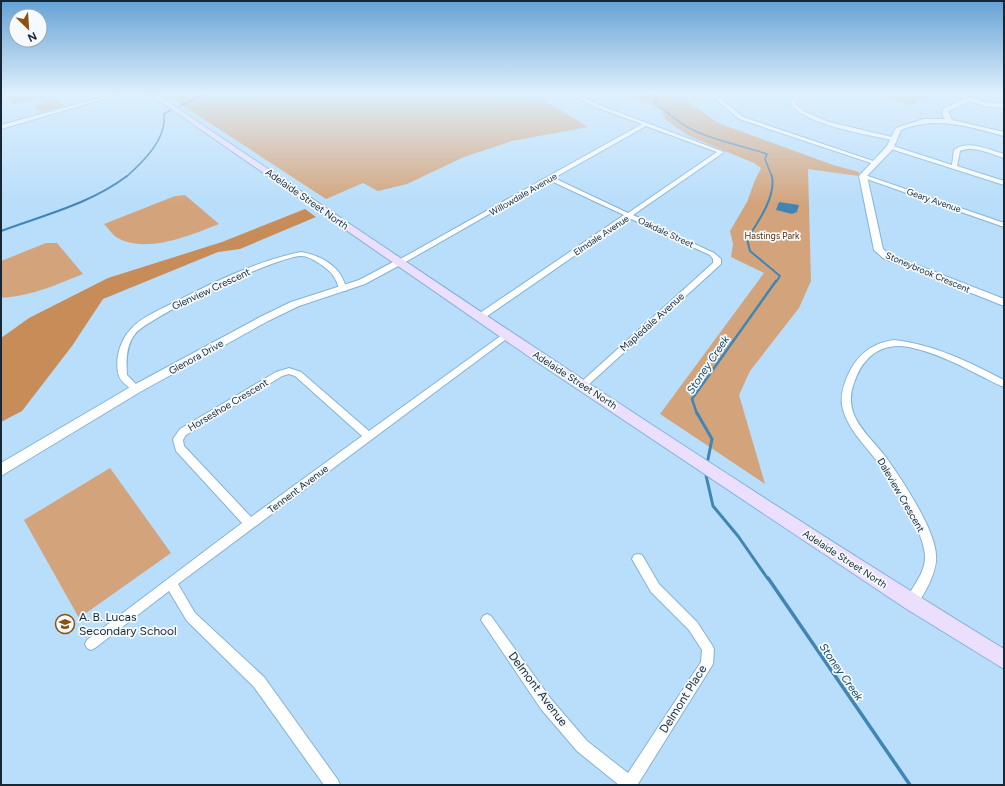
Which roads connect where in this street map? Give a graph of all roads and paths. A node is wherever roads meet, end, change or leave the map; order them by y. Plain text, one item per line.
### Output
1 (205, 130) edge
2 (636, 130) edge
3 (661, 130) edge
4 (777, 130) edge
5 (854, 130) edge
6 (898, 130) edge
7 (985, 130) edge
8 (1004, 134) edge
9 (893, 138) junction
10 (890, 148) junction
11 (1004, 156) edge
12 (876, 163) junction
13 (954, 167) junction
14 (863, 176) junction
15 (549, 178) junction
16 (1004, 183) edge
17 (630, 215) junction
18 (1004, 225) edge
19 (717, 258) joint
20 (399, 262) junction
21 (343, 289) junction
22 (1004, 304) edge
23 (480, 318) junction
24 (506, 335) junction
25 (1004, 384) edge
26 (583, 385) junction
27 (136, 389) junction
28 (369, 436) junction
29 (1, 470) edge
30 (250, 524) junction
31 (638, 559) dead end
32 (170, 583) junction
33 (911, 602) junction
34 (487, 620) dead end
35 (92, 644) dead end
36 (1004, 660) edge
37 (630, 784) edge
38 (333, 785) edge

1 - 20 main road, Adelaide Street North
2 - 15 street, Willowdale Avenue
3 - 17 street, Elmdale Avenue
4 - 12 street
5 - 9 street
6 - 9 street
7 - 8 street
9 - 10 street
10 - 12 street
10 - 13 street
11 - 13 street
12 - 14 street
13 - 16 street
14 - 18 street, Geary Avenue
14 - 22 street, Stoneybrook Crescent
15 - 17 street, Oakdale Street
15 - 20 street, Willowdale Avenue
17 - 19 street, Oakdale Street
17 - 23 street, Elmdale Avenue
19 - 26 street, Mapledale Avenue
20 - 21 street, Glenora Drive
20 - 23 main road, Adelaide Street North
21 - 27 street, Glenora Drive
21 - 27 street, Glenview Crescent
23 - 24 main road, Adelaide Street North
24 - 26 main road, Adelaide Street North
24 - 28 street, Tennent Avenue
25 - 33 street, Daleview Crescent
26 - 33 main road, Adelaide Street North
27 - 29 street, Glenora Drive
28 - 30 street, Tennent Avenue
28 - 30 street, Horseshoe Crescent
30 - 32 street, Tennent Avenue
31 - 37 street, Delmont Place
32 - 35 street, Tennent Avenue
32 - 38 street
33 - 36 main road, Adelaide Street North
34 - 37 street, Delmont Avenue

